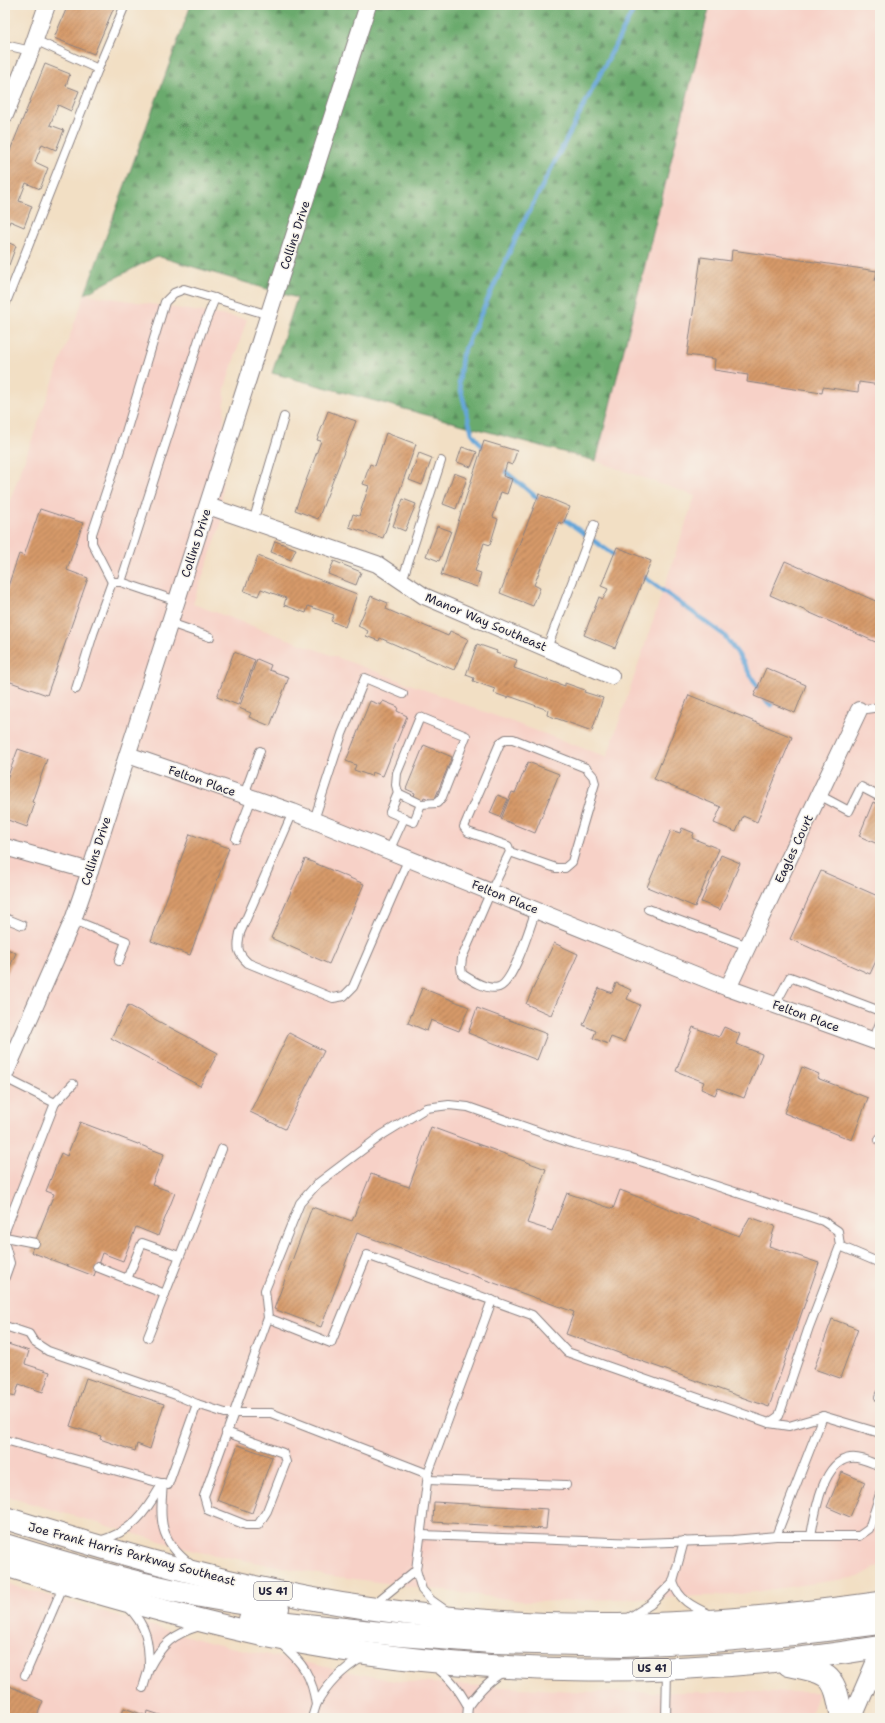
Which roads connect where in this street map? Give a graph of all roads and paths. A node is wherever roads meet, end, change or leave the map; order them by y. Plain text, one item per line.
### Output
1 (47, 5) edge
2 (125, 5) edge
3 (368, 5) edge
4 (5, 45) edge
5 (33, 46) junction
6 (98, 69) junction
7 (5, 115) edge
8 (215, 298) junction
9 (5, 305) edge
10 (269, 314) junction
11 (284, 417) dead end
12 (441, 461) dead end
13 (208, 506) junction
14 (253, 522) junction
15 (594, 525) dead end
16 (402, 581) junction
17 (117, 582) junction
18 (177, 601) junction
19 (170, 623) junction
20 (210, 637) dead end
21 (547, 648) junction
22 (611, 676) dead end
23 (76, 689) dead end
24 (403, 694) dead end
25 (880, 707) edge
26 (859, 710) joint
27 (260, 751) dead end
28 (128, 755) junction
29 (398, 793) junction
30 (819, 795) junction
31 (248, 796) junction
32 (880, 797) edge
33 (421, 804) junction
34 (293, 812) junction
35 (404, 818) junction
36 (314, 820) junction
37 (236, 839) dead end
38 (5, 847) edge
39 (389, 851) junction
40 (510, 852) junction
41 (409, 858) junction
42 (90, 871) junction
43 (491, 891) junction
44 (648, 909) dead end
45 (536, 910) junction
46 (5, 918) edge
47 (73, 920) junction
48 (22, 925) dead end
49 (748, 946) junction
50 (119, 961) dead end
51 (728, 988) junction
52 (775, 1005) junction
53 (880, 1011) edge
54 (880, 1023) edge
55 (877, 1042) edge
56 (5, 1074) edge
57 (5, 1078) edge
58 (73, 1084) dead end
59 (55, 1103) junction
60 (222, 1149) dead end
61 (5, 1231) edge
62 (5, 1237) edge
63 (35, 1243) dead end
64 (5, 1245) edge
65 (840, 1246) junction
66 (179, 1256) junction
67 (880, 1263) edge
68 (97, 1267) dead end
69 (5, 1277) edge
70 (128, 1279) junction
71 (165, 1294) junction
72 (492, 1300) junction
73 (268, 1318) junction
74 (5, 1326) edge
75 (148, 1337) dead end
76 (880, 1394) edge
77 (880, 1398) edge
78 (198, 1404) junction
79 (233, 1413) junction
80 (823, 1416) junction
81 (769, 1423) junction
82 (226, 1432) junction
83 (880, 1433) edge
84 (5, 1440) edge
85 (880, 1466) edge
86 (428, 1477) junction
87 (163, 1483) junction
88 (566, 1485) dead end
89 (880, 1494) edge
90 (5, 1518) edge
91 (421, 1534) junction
92 (776, 1536) junction
93 (811, 1536) junction
94 (684, 1541) junction
95 (88, 1544) junction
96 (5, 1545) edge
97 (5, 1565) edge
98 (416, 1570) junction
99 (205, 1576) junction
100 (673, 1582) junction
101 (64, 1583) junction
102 (120, 1599) junction
103 (880, 1603) edge
104 (340, 1604) junction
105 (369, 1608) junction
106 (454, 1617) junction
107 (722, 1620) junction
108 (210, 1622) junction
109 (880, 1623) edge
110 (616, 1625) junction
111 (231, 1627) junction
112 (273, 1637) junction
113 (880, 1647) edge
114 (880, 1652) edge
115 (369, 1653) junction
116 (424, 1660) junction
117 (770, 1662) junction
118 (514, 1666) junction
119 (149, 1668) junction
120 (667, 1668) junction
121 (25, 1675) dead end
122 (143, 1688) dead end
123 (316, 1705) junction
124 (468, 1706) junction
125 (312, 1718) edge
126 (467, 1718) edge
127 (666, 1718) edge
128 (842, 1718) edge
129 (852, 1718) edge

1 - 5 street
2 - 6 lane
3 - 10 street, Collins Drive
4 - 5 lane
5 - 6 lane
5 - 7 street
6 - 9 lane
8 - 10 lane
8 - 17 lane
8 - 17 lane
10 - 13 street, Collins Drive
11 - 14 lane
12 - 16 lane
13 - 14 street, Manor Way Southeast
13 - 18 street, Collins Drive
14 - 16 street, Manor Way Southeast
15 - 21 lane
16 - 21 street, Manor Way Southeast
17 - 18 lane
17 - 23 lane
18 - 19 street, Collins Drive
19 - 20 lane
19 - 28 street, Collins Drive
21 - 22 street, Manor Way Southeast
24 - 36 lane
25 - 26 lane
26 - 30 street, Eagles Court
27 - 31 lane
28 - 31 street, Felton Place
28 - 42 street, Collins Drive
29 - 33 lane
29 - 33 lane
29 - 35 lane
30 - 32 lane
30 - 49 street, Eagles Court
31 - 34 street, Felton Place
31 - 37 lane
33 - 35 lane
34 - 36 street, Felton Place
34 - 41 lane
35 - 39 lane
36 - 39 street, Felton Place
38 - 42 street
39 - 41 street, Felton Place
40 - 40 lane
40 - 43 lane
41 - 43 street, Felton Place
42 - 47 street, Collins Drive
43 - 45 street, Felton Place
43 - 45 lane
44 - 49 lane
45 - 51 street, Felton Place
46 - 48 lane
47 - 50 lane
47 - 56 street, Collins Drive
49 - 51 street, Eagles Court
51 - 52 street, Felton Place
52 - 53 lane
52 - 55 street, Felton Place
54 - 55 lane
57 - 59 lane
58 - 59 lane
59 - 61 lane
60 - 66 lane
62 - 63 lane
64 - 69 lane
65 - 67 lane
65 - 73 lane
65 - 81 lane
66 - 70 lane
66 - 71 lane
68 - 70 lane
70 - 71 lane
71 - 75 lane
72 - 73 lane
72 - 81 lane
72 - 86 lane
73 - 79 lane
74 - 78 lane
76 - 77 lane
78 - 79 lane
78 - 87 lane
79 - 82 lane
79 - 86 lane
80 - 81 lane
80 - 83 lane
80 - 92 lane
82 - 82 lane
84 - 87 lane
85 - 93 lane
86 - 88 lane
86 - 91 lane
87 - 95 lane
87 - 99 lane
89 - 93 lane
90 - 95 main road, Joe Frank Harris Parkway Southeast / US 41
91 - 94 lane
91 - 98 lane
92 - 93 lane
92 - 94 lane
94 - 100 lane
95 - 99 main road, Joe Frank Harris Parkway Southeast / US 41
96 - 104 main road
97 - 101 main road, US 41
98 - 105 lane
98 - 106 lane
99 - 104 main road, Joe Frank Harris Parkway Southeast / US 41
100 - 107 lane
100 - 110 lane
101 - 102 main road, US 41
101 - 121 lane
102 - 108 main road, US 41
102 - 119 lane
103 - 107 main road, Joe Frank Harris Parkway Southeast / US 41
104 - 105 main road, Joe Frank Harris Parkway Southeast / US 41
105 - 106 main road, Joe Frank Harris Parkway Southeast / US 41
106 - 110 main road, Joe Frank Harris Parkway Southeast / US 41
107 - 110 main road, Joe Frank Harris Parkway Southeast / US 41
108 - 111 main road, US 41
108 - 119 lane
109 - 111 main road
111 - 112 main road, US 41
112 - 115 main road, US 41
112 - 123 lane
113 - 117 main road, US 41
114 - 129 street
115 - 116 main road, US 41
115 - 123 lane
116 - 118 main road, US 41
116 - 124 lane
117 - 120 main road, US 41
117 - 128 main road
118 - 120 main road, US 41
118 - 124 lane
119 - 122 lane
120 - 127 lane
123 - 125 lane
124 - 126 lane

